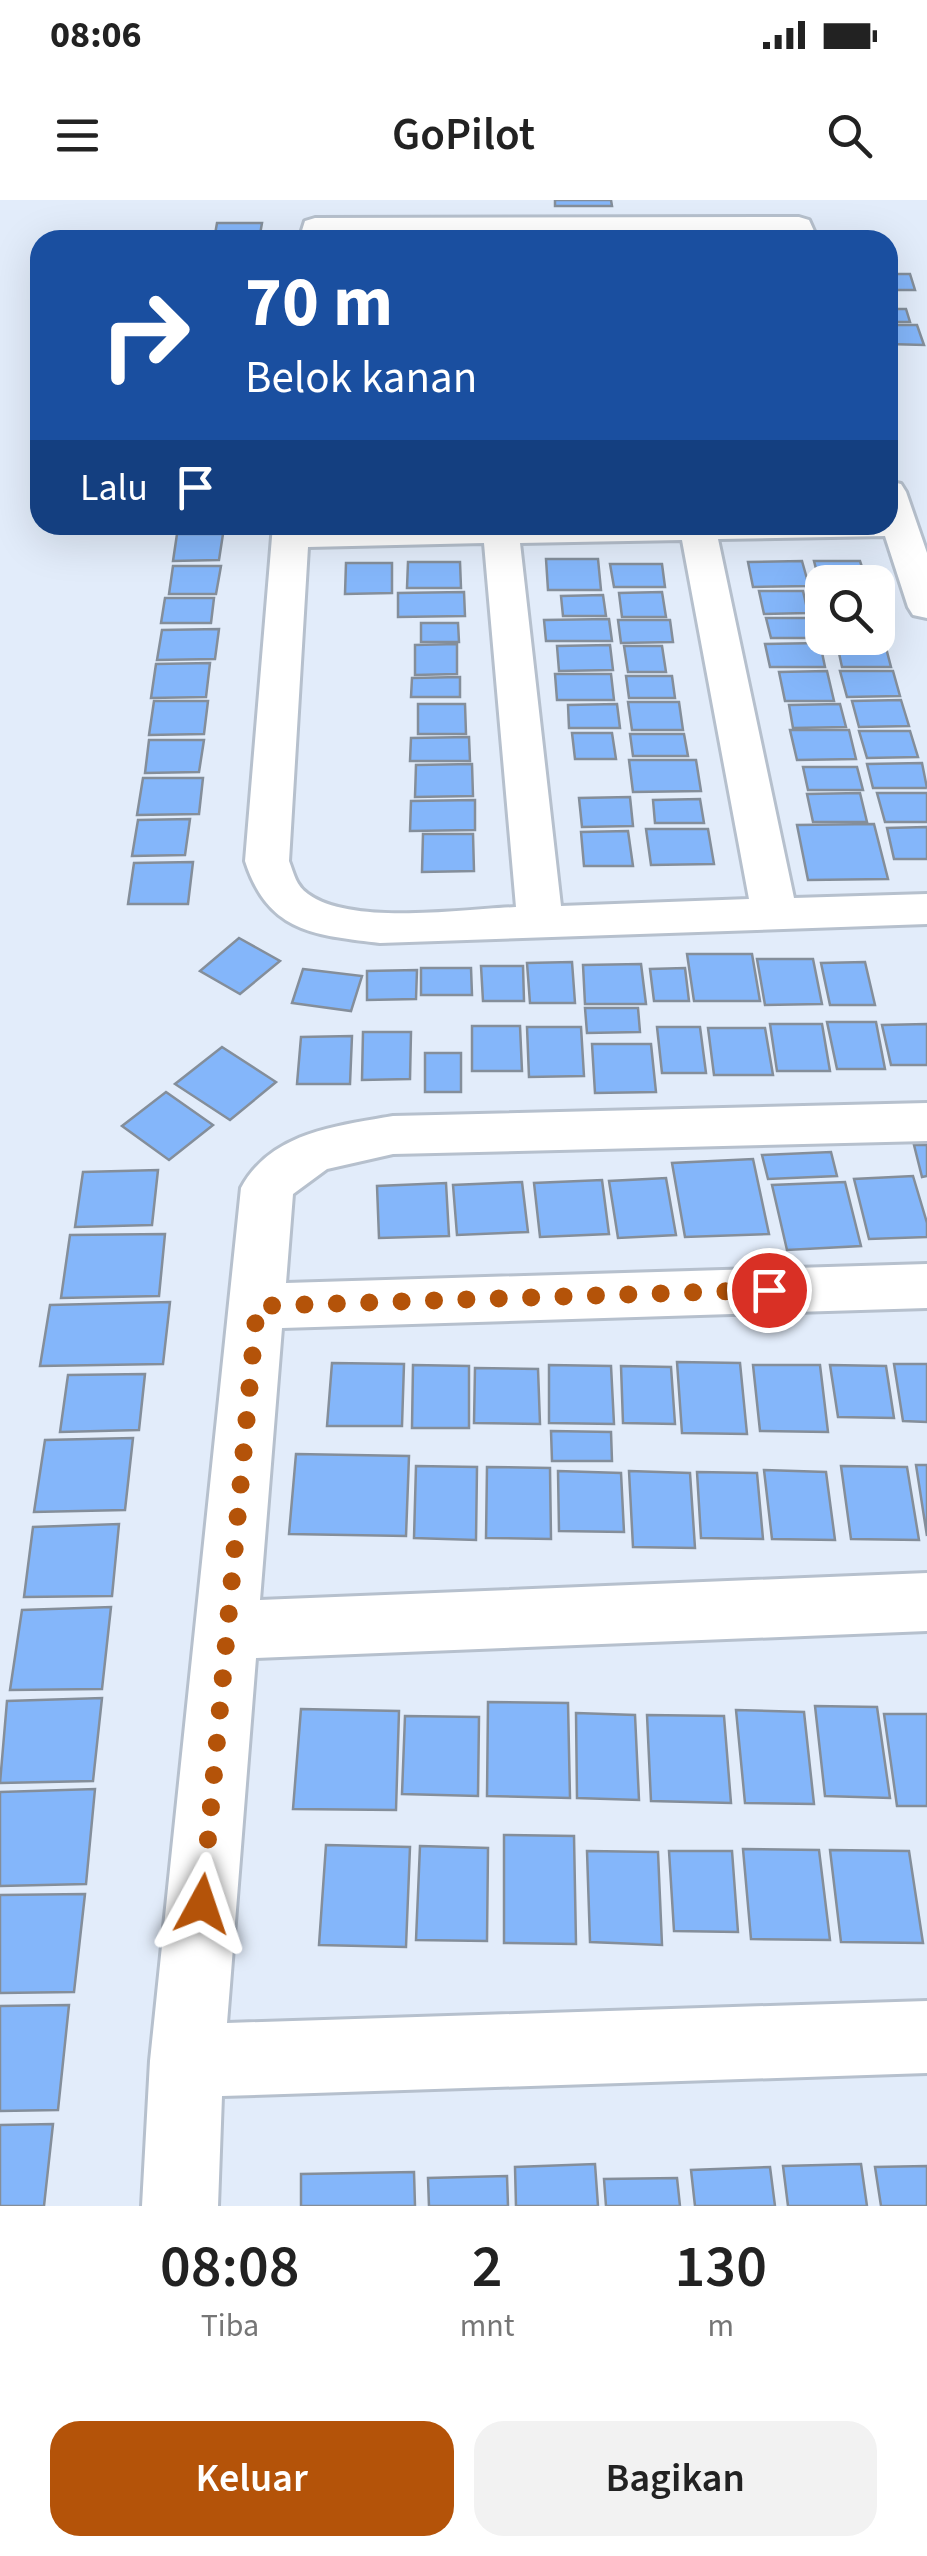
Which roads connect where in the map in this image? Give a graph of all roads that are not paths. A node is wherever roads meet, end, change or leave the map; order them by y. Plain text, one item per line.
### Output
1 (315, 230) edge
2 (400, 230) edge
3 (712, 230) edge
4 (799, 230) edge
5 (898, 523) edge
6 (290, 535) edge
7 (501, 535) edge
8 (699, 535) edge
9 (927, 607) edge
10 (927, 909) edge
11 (775, 914) junction
12 (540, 921) junction
13 (927, 1122) edge
14 (927, 1286) edge
15 (257, 1306) junction
16 (927, 1602) edge
17 (227, 1630) junction
18 (927, 2037) edge
19 (187, 2061) junction
20 (180, 2206) edge

1 - 2 street
3 - 4 street
5 - 9 street
6 - 12 street
7 - 12 street
8 - 11 street
10 - 11 street
11 - 12 street
13 - 15 street
14 - 15 street
15 - 17 street
16 - 17 street
17 - 19 street
18 - 19 street
19 - 20 street

